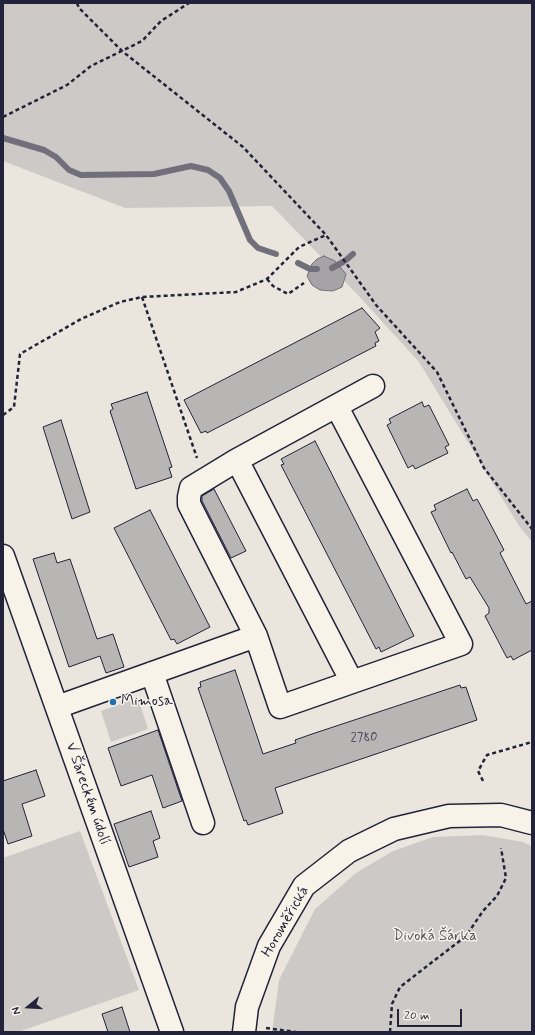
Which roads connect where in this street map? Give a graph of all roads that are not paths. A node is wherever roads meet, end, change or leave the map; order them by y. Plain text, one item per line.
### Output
1 (373, 386) dead end
2 (337, 407) junction
3 (237, 460) junction
4 (3, 556) edge
5 (256, 636) junction
6 (152, 673) junction
7 (352, 682) junction
8 (57, 707) junction
9 (203, 823) dead end
10 (532, 823) edge
11 (244, 1029) edge
12 (172, 1032) edge

1 - 2 street
2 - 3 street
2 - 7 street
3 - 5 street
3 - 7 street
4 - 8 street, V Šáreckém údolí
5 - 6 street
5 - 7 street
6 - 8 street
6 - 9 street
8 - 12 street, V Šáreckém údolí
10 - 11 street, Horoměřická

